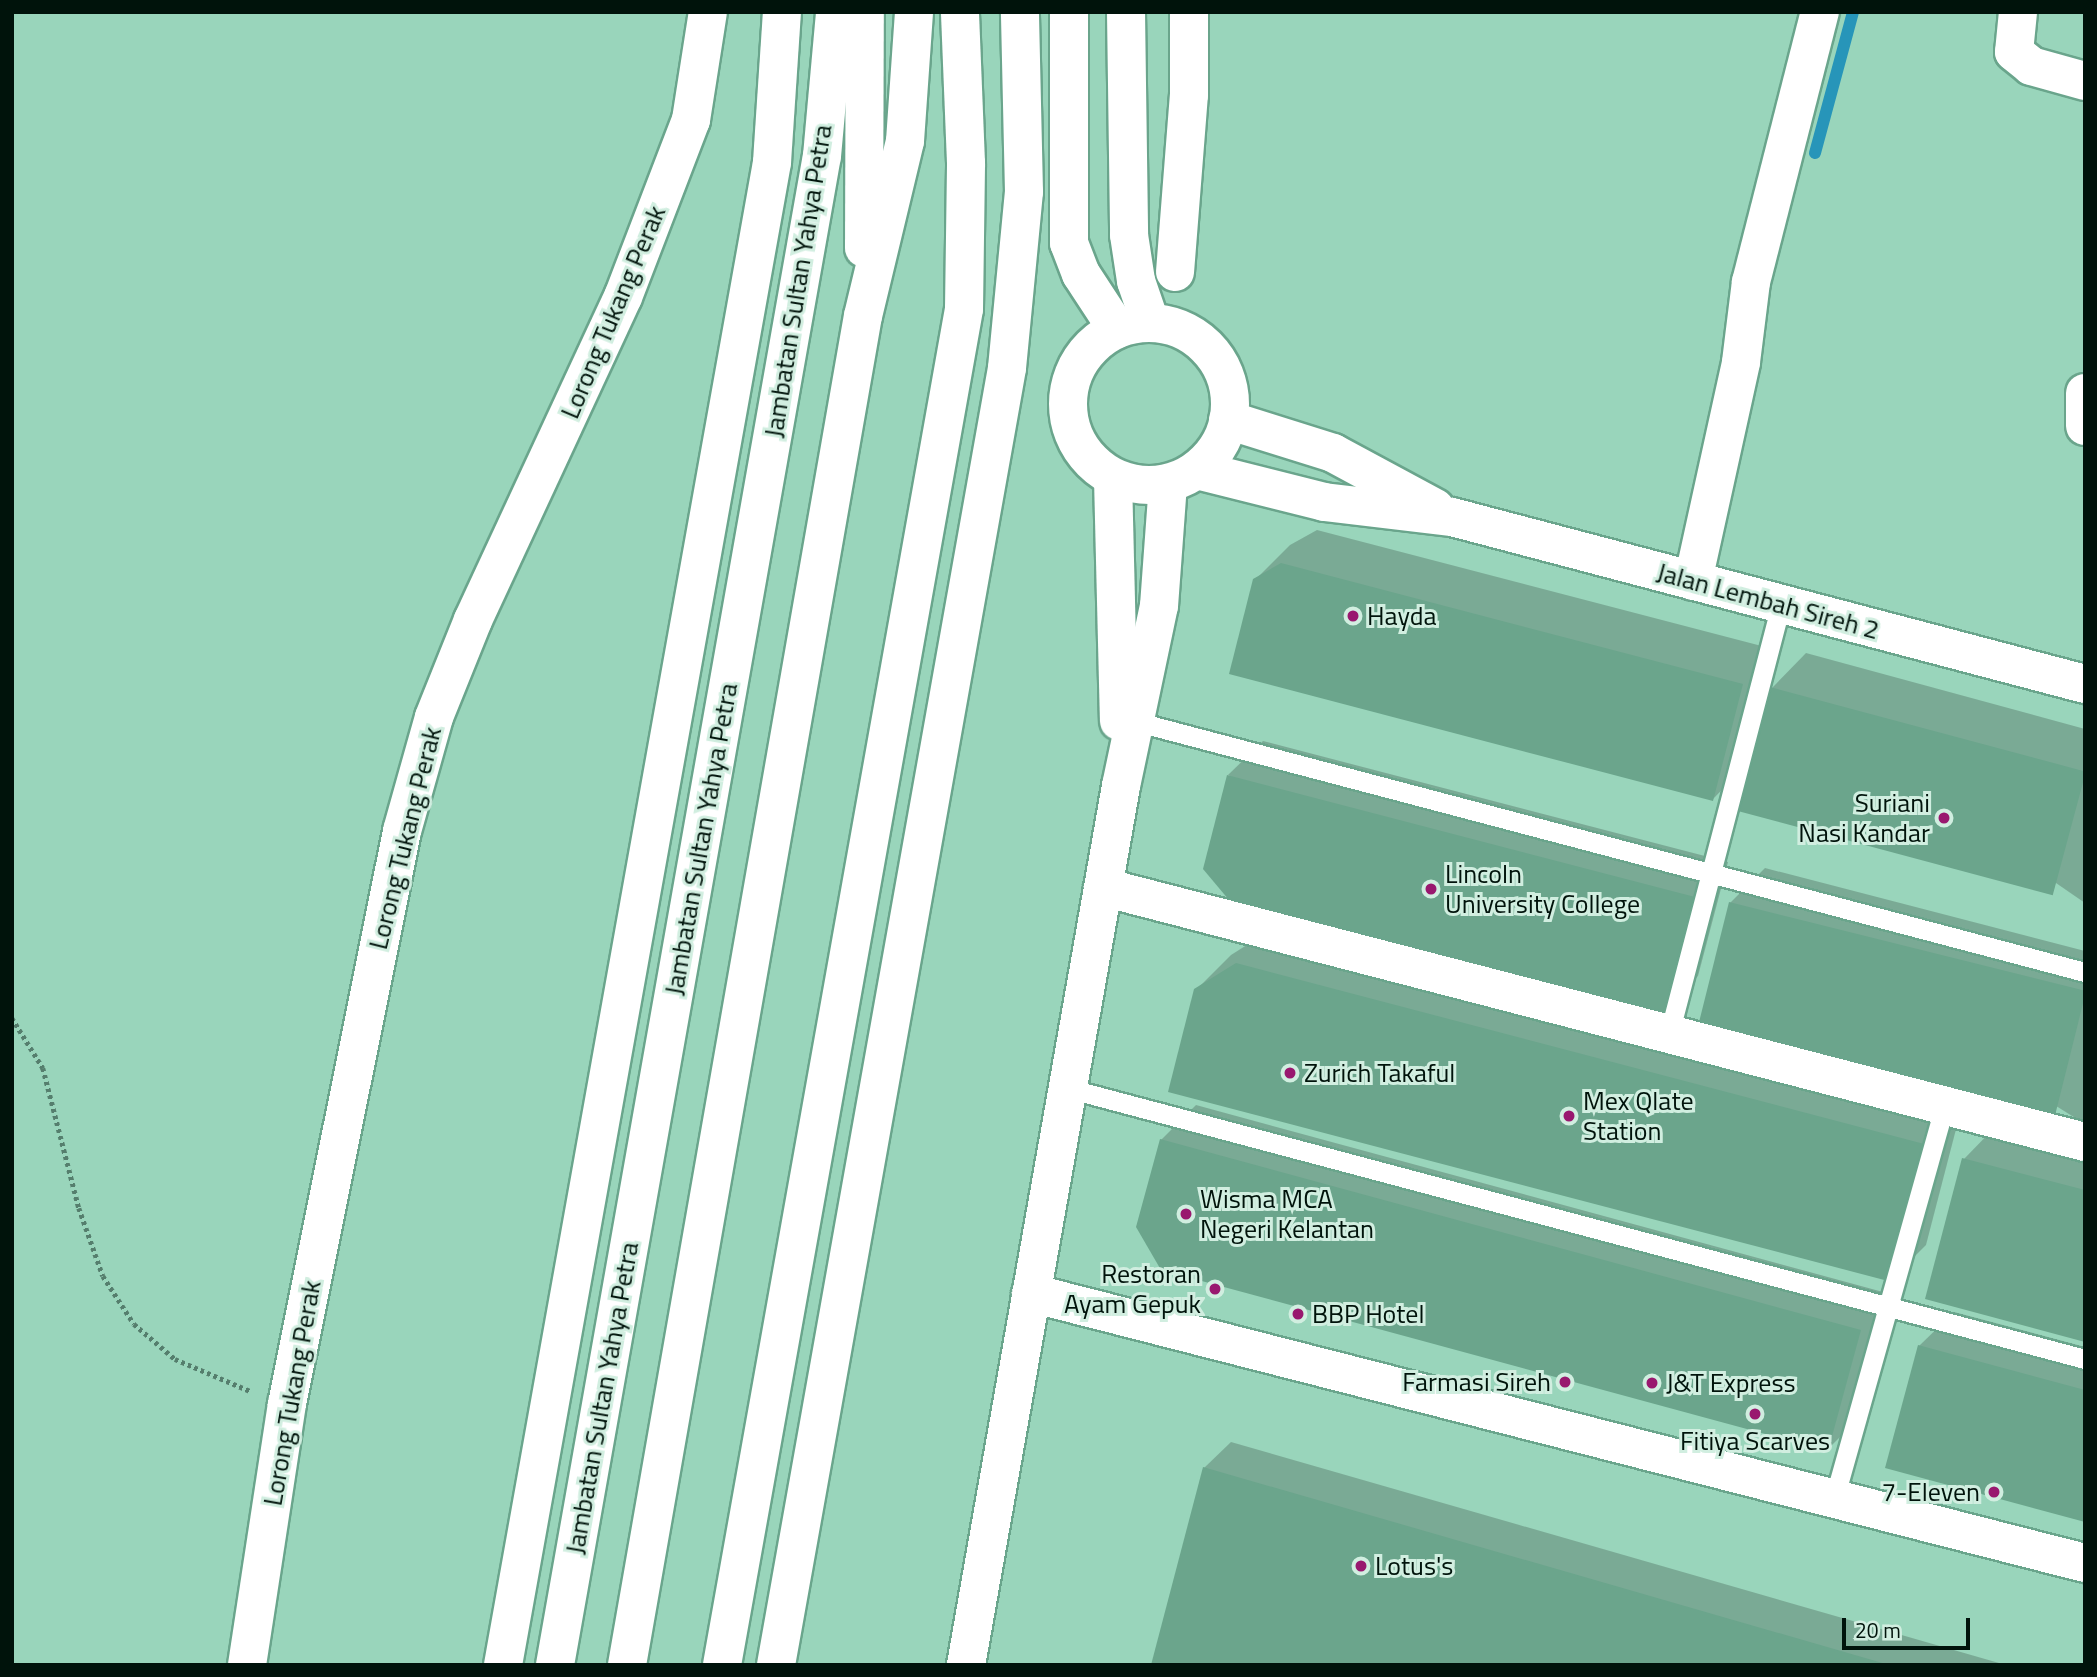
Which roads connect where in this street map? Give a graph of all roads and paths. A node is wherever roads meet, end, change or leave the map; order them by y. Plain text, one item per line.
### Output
1 (708, 12) edge
2 (782, 12) edge
3 (835, 12) edge
4 (865, 12) edge
5 (914, 12) edge
6 (960, 12) edge
7 (1020, 12) edge
8 (1069, 12) edge
9 (1126, 12) edge
10 (1189, 12) edge
11 (1820, 12) edge
12 (2018, 12) edge
13 (2085, 81) edge
14 (1175, 272) dead end
15 (863, 316) junction
16 (1134, 326) junction
17 (2085, 393) edge
18 (1228, 420) junction
19 (2085, 426) edge
20 (1182, 477) junction
21 (1113, 478) junction
22 (1452, 517) junction
23 (1693, 581) junction
24 (1781, 604) junction
25 (2085, 684) edge
26 (1134, 721) junction
27 (1121, 786) junction
28 (1711, 873) junction
29 (1103, 887) junction
30 (2085, 972) edge
31 (12, 1018) edge
32 (1669, 1034) junction
33 (1067, 1088) junction
34 (1945, 1105) junction
35 (2085, 1142) edge
36 (1031, 1293) junction
37 (1885, 1305) junction
38 (2085, 1359) edge
39 (287, 1404) junction
40 (1834, 1499) junction
41 (2085, 1563) edge
42 (247, 1665) edge
43 (503, 1665) edge
44 (555, 1665) edge
45 (627, 1665) edge
46 (722, 1665) edge
47 (776, 1665) edge
48 (966, 1665) edge

1 - 39 main road, Lorong Tukang Perak
2 - 43 main road
3 - 44 main road, Jambatan Sultan Yahya Petra
4 - 15 main road
5 - 15 main road
6 - 46 main road
7 - 47 main road
8 - 16 main road
9 - 16 main road
10 - 14 main road
11 - 23 main road
12 - 13 main road
15 - 45 main road
16 - 18 main road
16 - 21 main road
17 - 19 main road
18 - 20 main road
18 - 22 main road
20 - 21 main road
20 - 22 main road
20 - 26 main road
21 - 27 main road
22 - 23 main road, Jalan Lembah Sireh 2
23 - 24 main road, Jalan Lembah Sireh 2
24 - 25 main road, Jalan Lembah Sireh 2
24 - 28 lane
26 - 27 main road
26 - 28 lane
27 - 29 main road
28 - 30 lane
28 - 32 lane
29 - 32 main road
29 - 33 main road
31 - 39 path
32 - 34 main road
33 - 36 main road
33 - 37 lane
34 - 35 main road
34 - 37 lane
36 - 40 main road
36 - 48 main road
37 - 38 lane
37 - 40 lane
39 - 42 main road, Lorong Tukang Perak
40 - 41 main road

